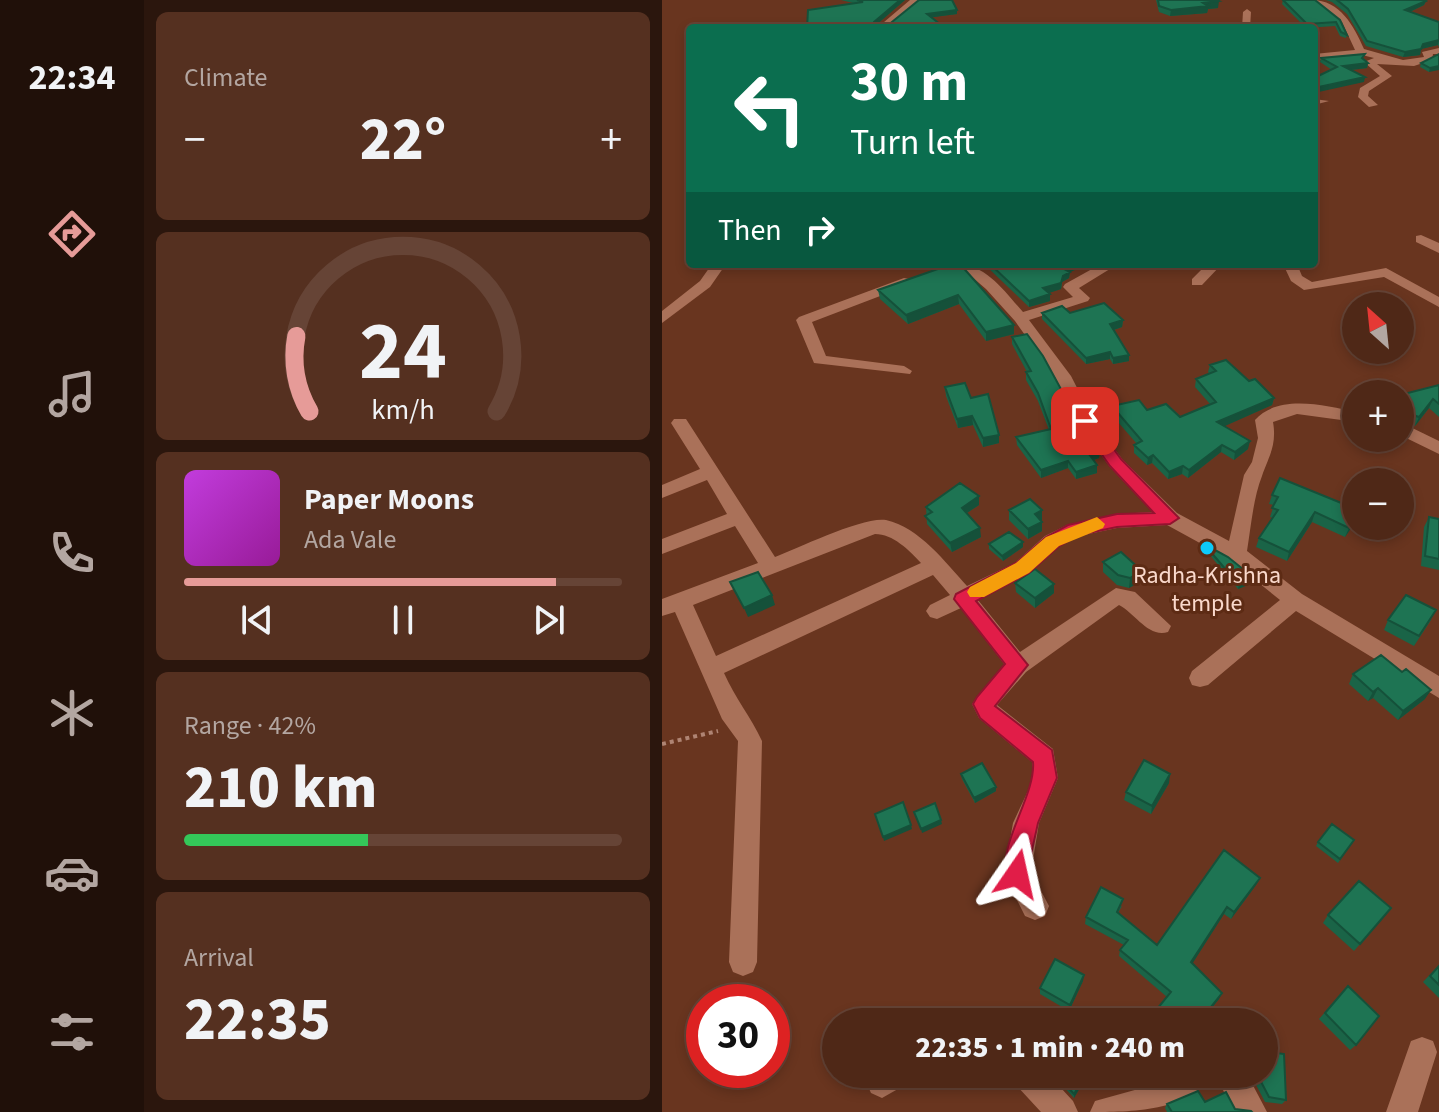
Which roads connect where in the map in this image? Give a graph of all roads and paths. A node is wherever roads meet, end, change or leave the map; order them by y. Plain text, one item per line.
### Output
1 (915, 0) edge
2 (1316, 0) edge
3 (1247, 12) dead end
4 (886, 24) edge
5 (1246, 24) edge
6 (1439, 51) edge
7 (1362, 52) junction
8 (1318, 57) edge
9 (1387, 59) junction
10 (1373, 105) dead end
11 (1421, 239) dead end
12 (1439, 249) edge
13 (716, 268) edge
14 (969, 268) edge
15 (1104, 268) edge
16 (1211, 268) edge
17 (1292, 268) edge
18 (914, 279) edge
19 (1197, 282) dead end
20 (1439, 303) edge
21 (662, 318) edge
22 (1020, 318) junction
23 (904, 371) dead end
24 (1342, 415) edge
25 (680, 423) dead end
26 (1414, 435) edge
27 (1439, 448) edge
28 (710, 472) junction
29 (662, 492) edge
30 (739, 517) junction
31 (1170, 518) junction
32 (662, 547) edge
33 (1236, 554) junction
34 (935, 565) junction
35 (770, 566) junction
36 (963, 599) junction
37 (1295, 600) junction
38 (671, 605) edge
39 (937, 611) dead end
40 (1160, 626) dead end
41 (1018, 665) junction
42 (711, 669) junction
43 (1200, 678) dead end
44 (1439, 688) edge
45 (742, 725) junction
46 (662, 744) edge
47 (1035, 906) dead end
48 (743, 962) dead end
49 (1422, 1052) dead end
50 (1040, 1088) edge
51 (1174, 1088) edge
52 (1238, 1088) edge
53 (1062, 1112) edge
54 (1106, 1112) edge
55 (1251, 1112) edge
56 (1402, 1112) edge

1 - 4 street
2 - 7 street
3 - 5 street
6 - 9 street
7 - 8 street
7 - 9 street
9 - 10 street
11 - 12 street
13 - 21 street
14 - 22 street
15 - 22 street
16 - 19 street
17 - 20 street
18 - 23 street
22 - 31 street
24 - 33 street
25 - 28 street
26 - 27 street
28 - 29 street
28 - 30 street
30 - 32 street
30 - 35 street
31 - 33 street
31 - 36 street
33 - 37 street
34 - 35 street
34 - 36 street
34 - 42 street
35 - 38 street
36 - 39 street
36 - 41 street
37 - 43 street
37 - 44 street
38 - 42 street
40 - 41 street
41 - 47 street
42 - 45 street
45 - 46 path
45 - 48 street
49 - 56 street
50 - 53 street
51 - 54 street
52 - 55 street

